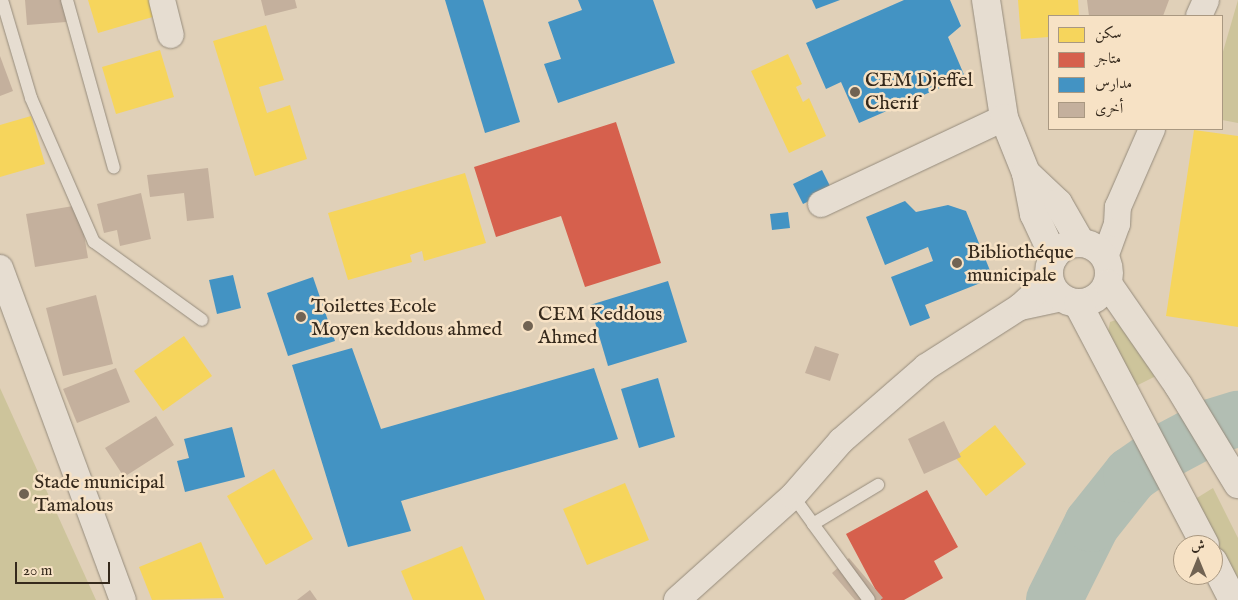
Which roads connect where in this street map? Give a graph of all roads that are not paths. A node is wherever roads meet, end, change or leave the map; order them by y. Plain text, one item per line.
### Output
1 (2, 0) edge
2 (68, 0) edge
3 (162, 0) edge
4 (986, 0) edge
5 (1206, 0) edge
6 (1199, 15) edge
7 (171, 34) dead end
8 (1004, 118) junction
9 (1152, 130) edge
10 (114, 168) dead end
11 (1026, 174) junction
12 (821, 204) dead end
13 (1092, 248) junction
14 (0, 268) edge
15 (1108, 284) junction
16 (1061, 285) junction
17 (202, 320) dead end
18 (1238, 484) edge
19 (878, 485) dead end
20 (793, 496) junction
21 (813, 524) junction
22 (1199, 534) edge
23 (1223, 580) edge
24 (123, 600) edge
25 (677, 600) edge
26 (869, 600) edge
27 (1233, 600) edge

1 - 17 lane
2 - 10 lane
3 - 7 street
4 - 8 street
5 - 6 street
8 - 11 street
8 - 12 street
9 - 13 street
11 - 13 street
11 - 16 street
13 - 15 street
13 - 16 street
14 - 24 street
15 - 16 street
15 - 18 street
16 - 20 street
16 - 22 street
19 - 21 lane
20 - 21 lane
20 - 25 street
21 - 26 lane
23 - 27 street

